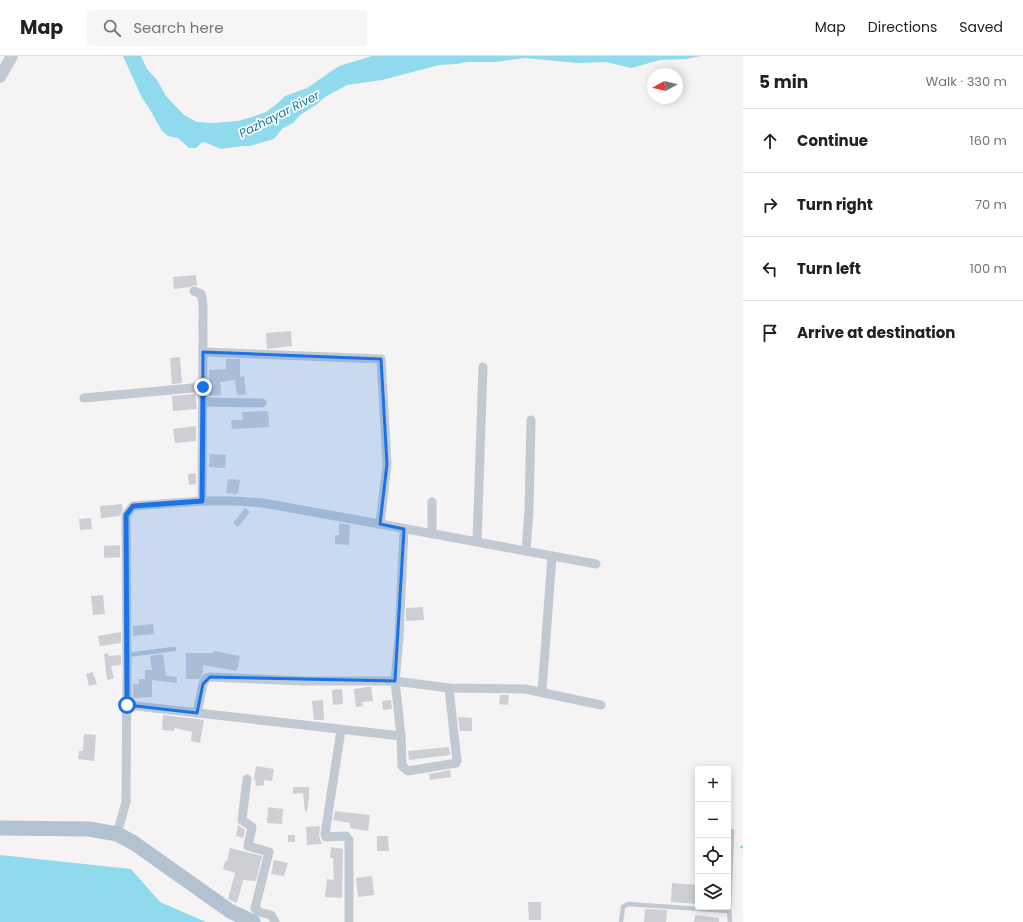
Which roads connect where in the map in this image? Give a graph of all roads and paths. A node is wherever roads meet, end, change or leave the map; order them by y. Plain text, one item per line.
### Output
1 (12, 56) edge
2 (0, 76) edge
3 (194, 292) dead end
4 (203, 352) junction
5 (483, 367) dead end
6 (203, 387) junction
7 (84, 398) dead end
8 (203, 402) junction
9 (262, 403) dead end
10 (532, 420) dead end
11 (202, 501) junction
12 (432, 502) dead end
13 (380, 524) junction
14 (404, 529) junction
15 (432, 534) junction
16 (477, 542) junction
17 (526, 551) junction
18 (552, 556) junction
19 (596, 564) dead end
20 (174, 649) dead end
21 (127, 655) junction
22 (395, 681) junction
23 (449, 688) junction
24 (542, 692) junction
25 (127, 705) junction
26 (601, 705) dead end
27 (197, 713) junction
28 (340, 730) junction
29 (401, 736) junction
30 (247, 779) dead end
31 (0, 828) edge
32 (732, 831) dead end
33 (117, 834) junction
34 (729, 911) junction
35 (253, 922) edge
36 (275, 922) edge
37 (349, 922) edge
38 (621, 922) edge
39 (730, 922) edge

1 - 2 street
3 - 4 street
4 - 6 street
4 - 13 street
5 - 16 street
6 - 7 street
6 - 8 street
8 - 9 street
8 - 11 street
10 - 17 street
11 - 13 street
11 - 21 street
12 - 15 street
13 - 14 street
14 - 15 street
14 - 22 street
15 - 16 street
16 - 17 street
17 - 18 street
18 - 19 street
18 - 24 street
20 - 21 lane
21 - 25 street
22 - 23 street
22 - 27 street
22 - 29 street
23 - 24 street
23 - 29 street
24 - 26 street
25 - 27 street
25 - 33 street
27 - 28 street
28 - 29 street
28 - 37 street
30 - 36 street
31 - 33 main road
32 - 34 lane
33 - 35 main road
34 - 38 lane
34 - 39 lane

